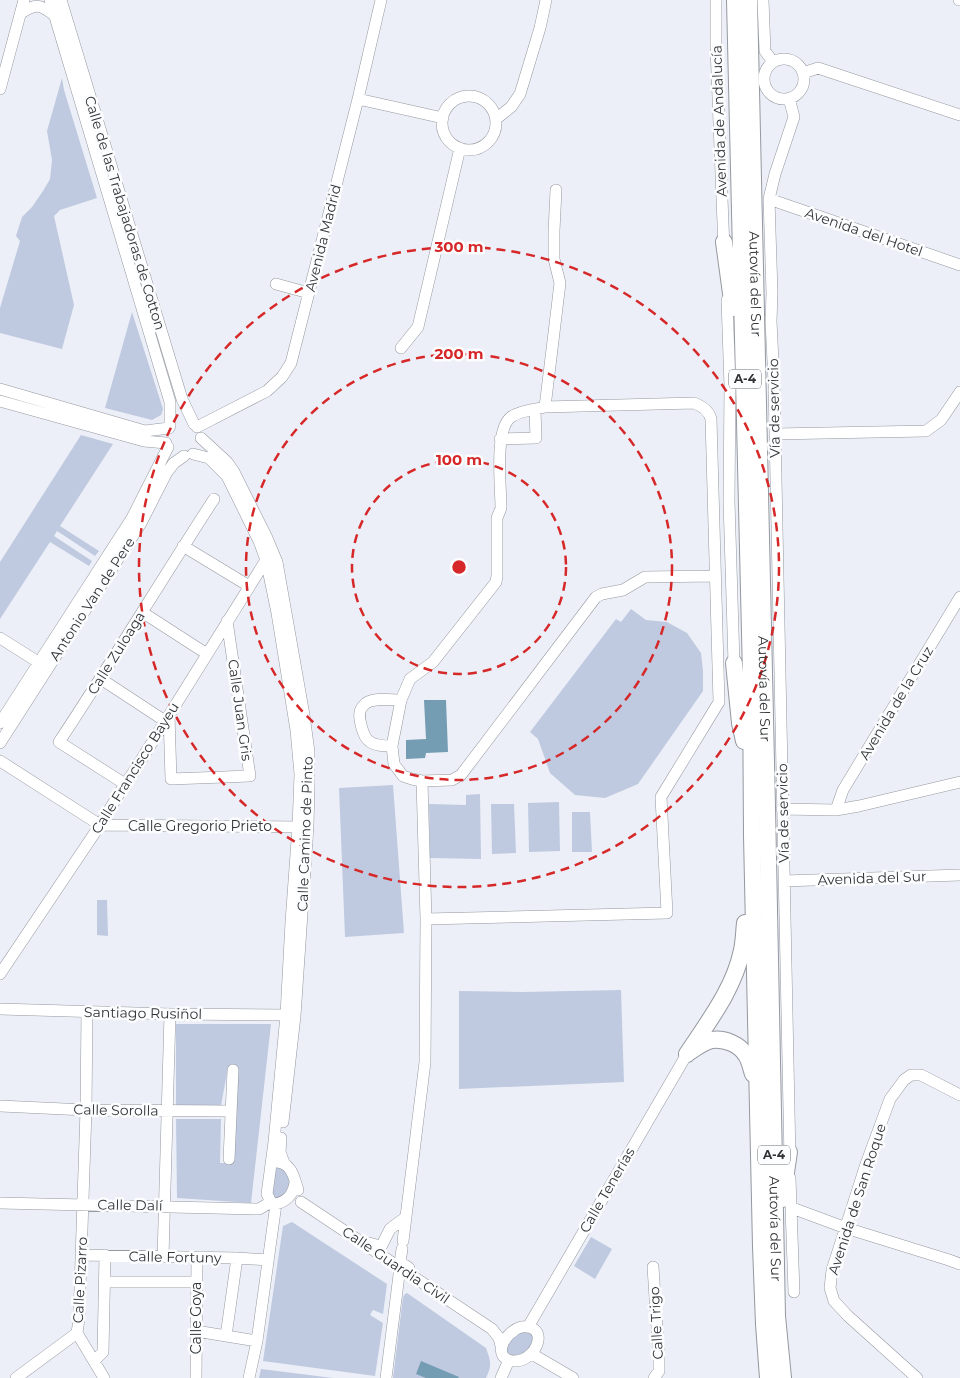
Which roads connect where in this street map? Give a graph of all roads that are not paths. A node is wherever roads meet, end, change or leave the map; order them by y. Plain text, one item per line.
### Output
1 (24, 0) edge
2 (50, 0) edge
3 (62, 0) edge
4 (381, 0) edge
5 (546, 0) edge
6 (716, 0) edge
7 (735, 0) edge
8 (749, 0) edge
9 (763, 0) edge
10 (20, 14) junction
11 (54, 15) junction
12 (773, 62) junction
13 (803, 73) junction
14 (0, 89) edge
15 (789, 98) junction
16 (358, 99) junction
17 (960, 115) edge
18 (443, 118) junction
19 (496, 119) junction
20 (460, 148) junction
21 (556, 190) dead end
22 (769, 199) junction
23 (724, 242) junction
24 (960, 265) edge
25 (276, 284) dead end
26 (309, 293) junction
27 (401, 348) dead end
28 (0, 389) edge
29 (960, 392) edge
30 (0, 401) edge
31 (540, 408) junction
32 (196, 425) junction
33 (169, 427) junction
34 (775, 434) junction
35 (202, 438) junction
36 (500, 440) junction
37 (167, 445) junction
38 (188, 455) junction
39 (214, 499) dead end
40 (183, 546) junction
41 (266, 560) junction
42 (715, 576) junction
43 (249, 586) junction
44 (960, 597) edge
45 (142, 612) junction
46 (227, 621) junction
47 (0, 638) edge
48 (207, 654) junction
49 (38, 662) junction
50 (734, 663) joint
51 (101, 679) junction
52 (400, 700) junction
53 (167, 718) junction
54 (0, 723) edge
55 (744, 741) junction
56 (0, 743) edge
57 (392, 746) junction
58 (752, 759) junction
59 (0, 761) edge
60 (422, 781) junction
61 (960, 782) edge
62 (125, 784) junction
63 (782, 809) junction
64 (836, 810) junction
65 (100, 825) junction
66 (298, 827) junction
67 (752, 836) junction
68 (960, 875) edge
69 (784, 881) junction
70 (426, 919) junction
71 (0, 974) edge
72 (0, 1009) edge
73 (87, 1012) junction
74 (170, 1014) junction
75 (286, 1015) junction
76 (688, 1054) junction
77 (233, 1070) dead end
78 (757, 1086) junction
79 (960, 1095) edge
80 (0, 1106) edge
81 (86, 1110) junction
82 (167, 1111) junction
83 (231, 1112) junction
84 (790, 1152) junction
85 (229, 1159) dead end
86 (284, 1163) junction
87 (270, 1167) junction
88 (295, 1183) junction
89 (301, 1202) junction
90 (0, 1203) edge
91 (83, 1204) junction
92 (276, 1205) junction
93 (164, 1206) junction
94 (792, 1208) junction
95 (406, 1217) junction
96 (846, 1228) junction
97 (360, 1240) junction
98 (82, 1255) junction
99 (105, 1255) junction
100 (163, 1257) junction
101 (197, 1258) junction
102 (237, 1258) junction
103 (268, 1260) junction
104 (960, 1264) edge
105 (400, 1267) junction
106 (653, 1267) dead end
107 (105, 1282) junction
108 (196, 1282) junction
109 (794, 1292) dead end
110 (464, 1310) junction
111 (776, 1316) junction
112 (522, 1327) junction
113 (492, 1329) junction
114 (196, 1331) junction
115 (77, 1333) junction
116 (226, 1336) junction
117 (257, 1341) junction
118 (502, 1346) junction
119 (532, 1354) junction
120 (509, 1360) junction
121 (94, 1361) junction
122 (771, 1377) edge
123 (16, 1378) edge
124 (104, 1378) edge
125 (196, 1378) edge
126 (249, 1378) edge
127 (386, 1378) edge
128 (501, 1378) edge
129 (573, 1378) edge
130 (654, 1378) edge
131 (917, 1378) edge

1 - 10 street
2 - 11 street, Calle de las Trabajadoras de Cotton
3 - 32 street, Calle de las Trabajadoras de Cotton
4 - 16 street, Avenida Madrid
5 - 19 street
6 - 23 street, Avenida de Andalucía
7 - 58 highway, Autovía del Sur / A-4
8 - 111 highway, Autovía del Sur / A-4
9 - 12 street
10 - 11 street
10 - 14 street
11 - 33 street, Calle de las Trabajadoras de Cotton
12 - 13 street
12 - 15 street
13 - 15 street
13 - 17 street
15 - 22 street, Vía de servicio
16 - 18 street
16 - 26 street, Avenida Madrid
18 - 19 street
18 - 20 street
19 - 20 street
20 - 27 street
21 - 31 street
22 - 24 street, Avenida del Hotel
22 - 34 street, Vía de servicio
23 - 50 street
23 - 55 highway
25 - 26 street
26 - 32 street, Avenida Madrid
28 - 33 street
29 - 34 street
30 - 37 street
31 - 36 street
31 - 36 street
31 - 42 street
32 - 33 street
32 - 35 street
33 - 37 street
34 - 63 street, Vía de servicio
35 - 38 street
35 - 86 street, Calle Camino de Pinto
36 - 52 street
37 - 38 street
37 - 49 street, Antonio Van de Pere
38 - 41 street, Calle Camino de Pinto
38 - 56 street, Antonio Van de Pere
39 - 40 street, Calle Zuloaga
40 - 43 street
40 - 45 street, Calle Zuloaga
41 - 43 street, Calle Francisco Bayeu
41 - 66 street, Calle Camino de Pinto
42 - 60 street
42 - 70 street
43 - 46 street, Calle Francisco Bayeu
44 - 64 street, Avenida de la Cruz
45 - 48 street
45 - 51 street, Calle Zuloaga
46 - 48 street, Calle Francisco Bayeu
46 - 53 street, Calle Juan Gris
47 - 49 street
48 - 53 street, Calle Francisco Bayeu
49 - 54 street, Antonio Van de Pere
50 - 55 highway
51 - 53 street
51 - 62 street, Calle Zuloaga
52 - 57 street
52 - 57 street
53 - 62 street, Calle Francisco Bayeu
55 - 58 highway
57 - 60 street
58 - 67 highway, Autovía del Sur / A-4
59 - 65 street
60 - 70 street
61 - 64 street
62 - 65 street, Calle Francisco Bayeu
63 - 64 street
63 - 69 street, Vía de servicio
65 - 66 street, Calle Gregorio Prieto
65 - 71 street, Calle Francisco Bayeu
66 - 75 street, Calle Camino de Pinto
67 - 76 highway
67 - 78 highway, Autovía del Sur / A-4
68 - 69 street, Avenida del Sur
69 - 84 street, Vía de servicio
70 - 95 street
72 - 73 street, Santiago Rusiñol
73 - 74 street, Santiago Rusiñol
73 - 81 street, Calle Pizarro
74 - 75 street, Santiago Rusiñol
74 - 82 street
75 - 87 street, Calle Camino de Pinto
76 - 78 highway
76 - 112 street, Calle Tenerías
77 - 83 street
78 - 122 highway, Autovía del Sur / A-4
79 - 96 street, Avenida de San Roque
80 - 81 street, Calle Sorolla
81 - 82 street, Calle Sorolla
81 - 91 street, Calle Pizarro
82 - 83 street, Calle Sorolla
82 - 93 street
83 - 85 street
84 - 94 street, Vía de servicio
84 - 111 highway
86 - 87 street
86 - 88 street
87 - 92 street, Calle Camino de Pinto
88 - 89 street
88 - 92 street
89 - 92 street
89 - 97 street, Calle Guardia Civil
90 - 91 street, Calle Dalí
91 - 93 street, Calle Dalí
91 - 98 street, Calle Pizarro
92 - 93 street, Calle Dalí
92 - 103 street
93 - 100 street
94 - 96 street
94 - 109 street, Vía de servicio
95 - 97 street
95 - 110 street
96 - 104 street
96 - 131 street, Avenida de San Roque
97 - 105 street, Calle Guardia Civil
98 - 99 street, Calle Fortuny
98 - 115 street, Calle Pizarro
99 - 100 street, Calle Fortuny
99 - 107 street
100 - 101 street, Calle Fortuny
101 - 102 street, Calle Fortuny
101 - 108 street, Calle Goya
102 - 103 street, Calle Fortuny
102 - 116 street
103 - 117 street
105 - 110 street, Calle Guardia Civil
105 - 127 street
106 - 130 street, Calle Trigo
107 - 108 street
107 - 121 street
108 - 114 street, Calle Goya
110 - 113 street, Calle Guardia Civil
111 - 122 highway, Autovía del Sur / A-4
112 - 113 street
112 - 118 street
112 - 119 street
113 - 118 street, Calle Guardia Civil
114 - 116 street
114 - 125 street, Calle Goya
115 - 121 street, Calle Pizarro
115 - 123 street
116 - 117 street
117 - 126 street
118 - 120 street
119 - 120 street
119 - 129 street
120 - 128 street
121 - 124 street, Calle Pizarro

